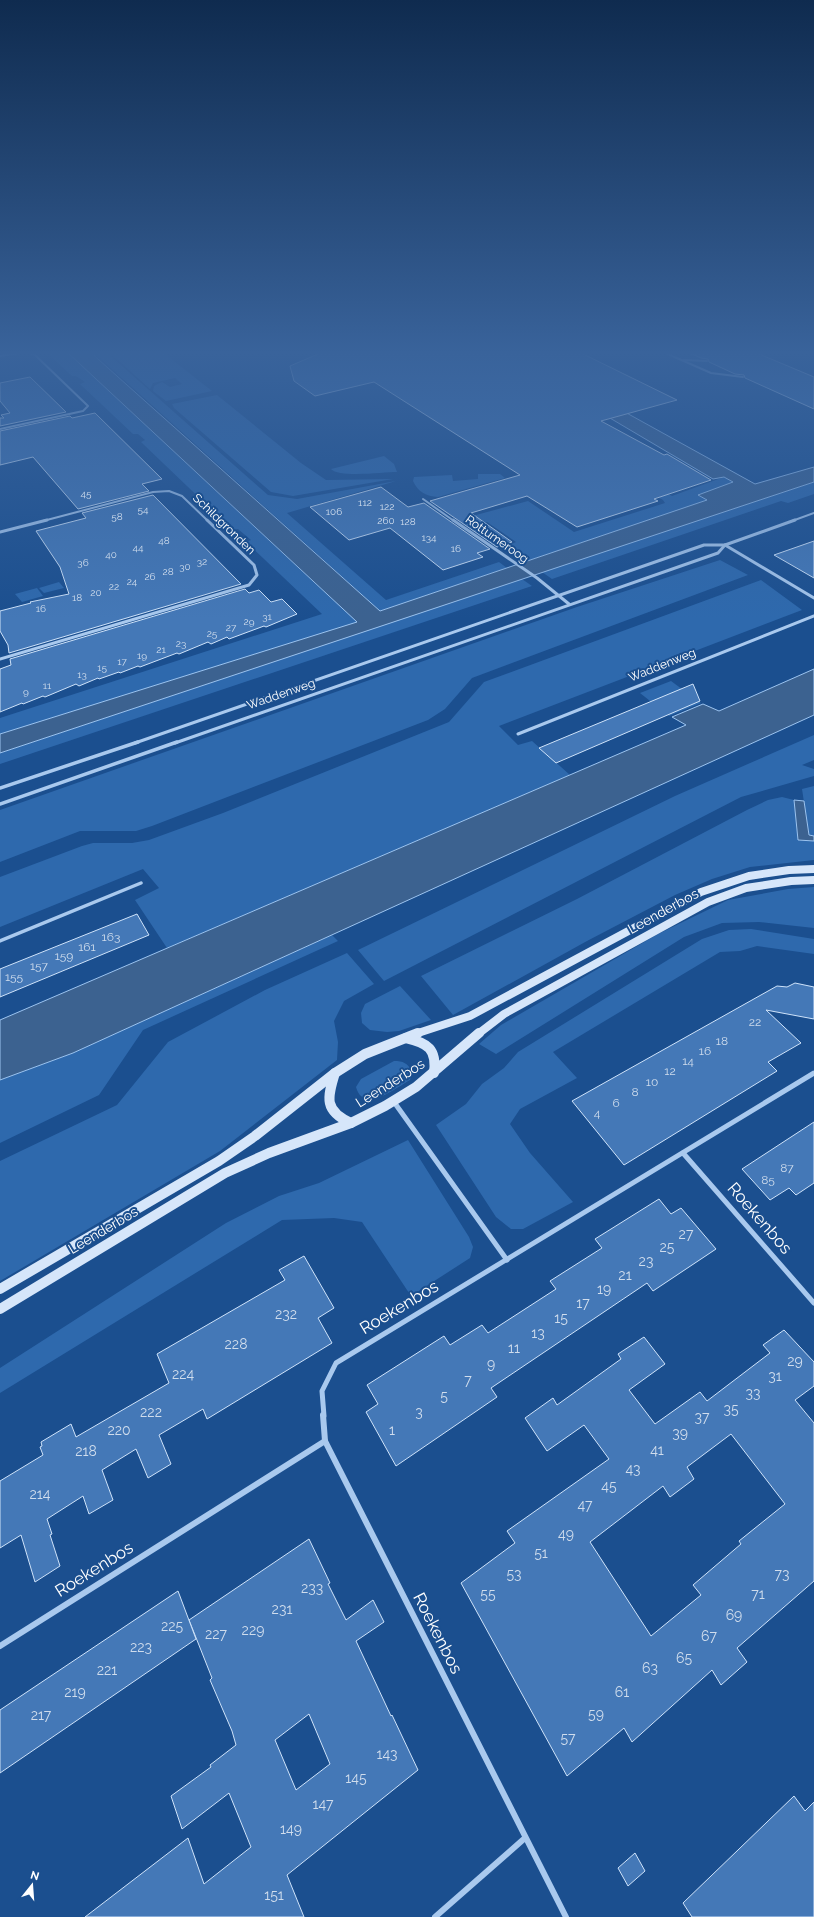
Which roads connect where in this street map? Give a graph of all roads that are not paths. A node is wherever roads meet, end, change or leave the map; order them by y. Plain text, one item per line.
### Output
1 (423, 499) dead end
2 (814, 513) edge
3 (0, 532) edge
4 (725, 545) junction
5 (559, 596) junction
6 (814, 598) edge
7 (569, 604) junction
8 (814, 616) edge
9 (0, 659) edge
10 (518, 734) dead end
11 (0, 788) edge
12 (0, 804) edge
13 (814, 869) edge
14 (814, 880) edge
15 (141, 882) dead end
16 (0, 941) edge
17 (404, 1038) junction
18 (335, 1073) junction
19 (434, 1073) junction
20 (814, 1073) edge
21 (393, 1101) junction
22 (351, 1123) junction
23 (683, 1153) junction
24 (507, 1260) junction
25 (0, 1289) edge
26 (814, 1303) edge
27 (0, 1309) edge
28 (325, 1441) junction
29 (0, 1646) edge
30 (525, 1838) junction
31 (434, 1917) edge
32 (566, 1917) edge

1 - 5 street, Rottumeroog
2 - 4 street, Waddenweg
3 - 9 street, Schildgronden
4 - 5 street, Waddenweg
4 - 6 street
4 - 7 street, Waddenweg
5 - 7 street
5 - 11 street, Waddenweg
7 - 12 street, Waddenweg
8 - 10 street, Waddenweg
13 - 17 main road, Leenderbos
14 - 19 main road, Leenderbos
15 - 16 street
17 - 18 main road, Leenderbos
17 - 19 main road
18 - 22 main road
18 - 25 main road, Leenderbos
19 - 21 main road, Leenderbos
20 - 23 street, Roekenbos
21 - 22 main road, Leenderbos
21 - 24 street
22 - 27 main road, Leenderbos
23 - 24 street, Roekenbos
23 - 26 street, Roekenbos
24 - 28 street, Roekenbos
28 - 29 street, Roekenbos
28 - 30 street, Roekenbos
30 - 31 street
30 - 32 street, Roekenbos

